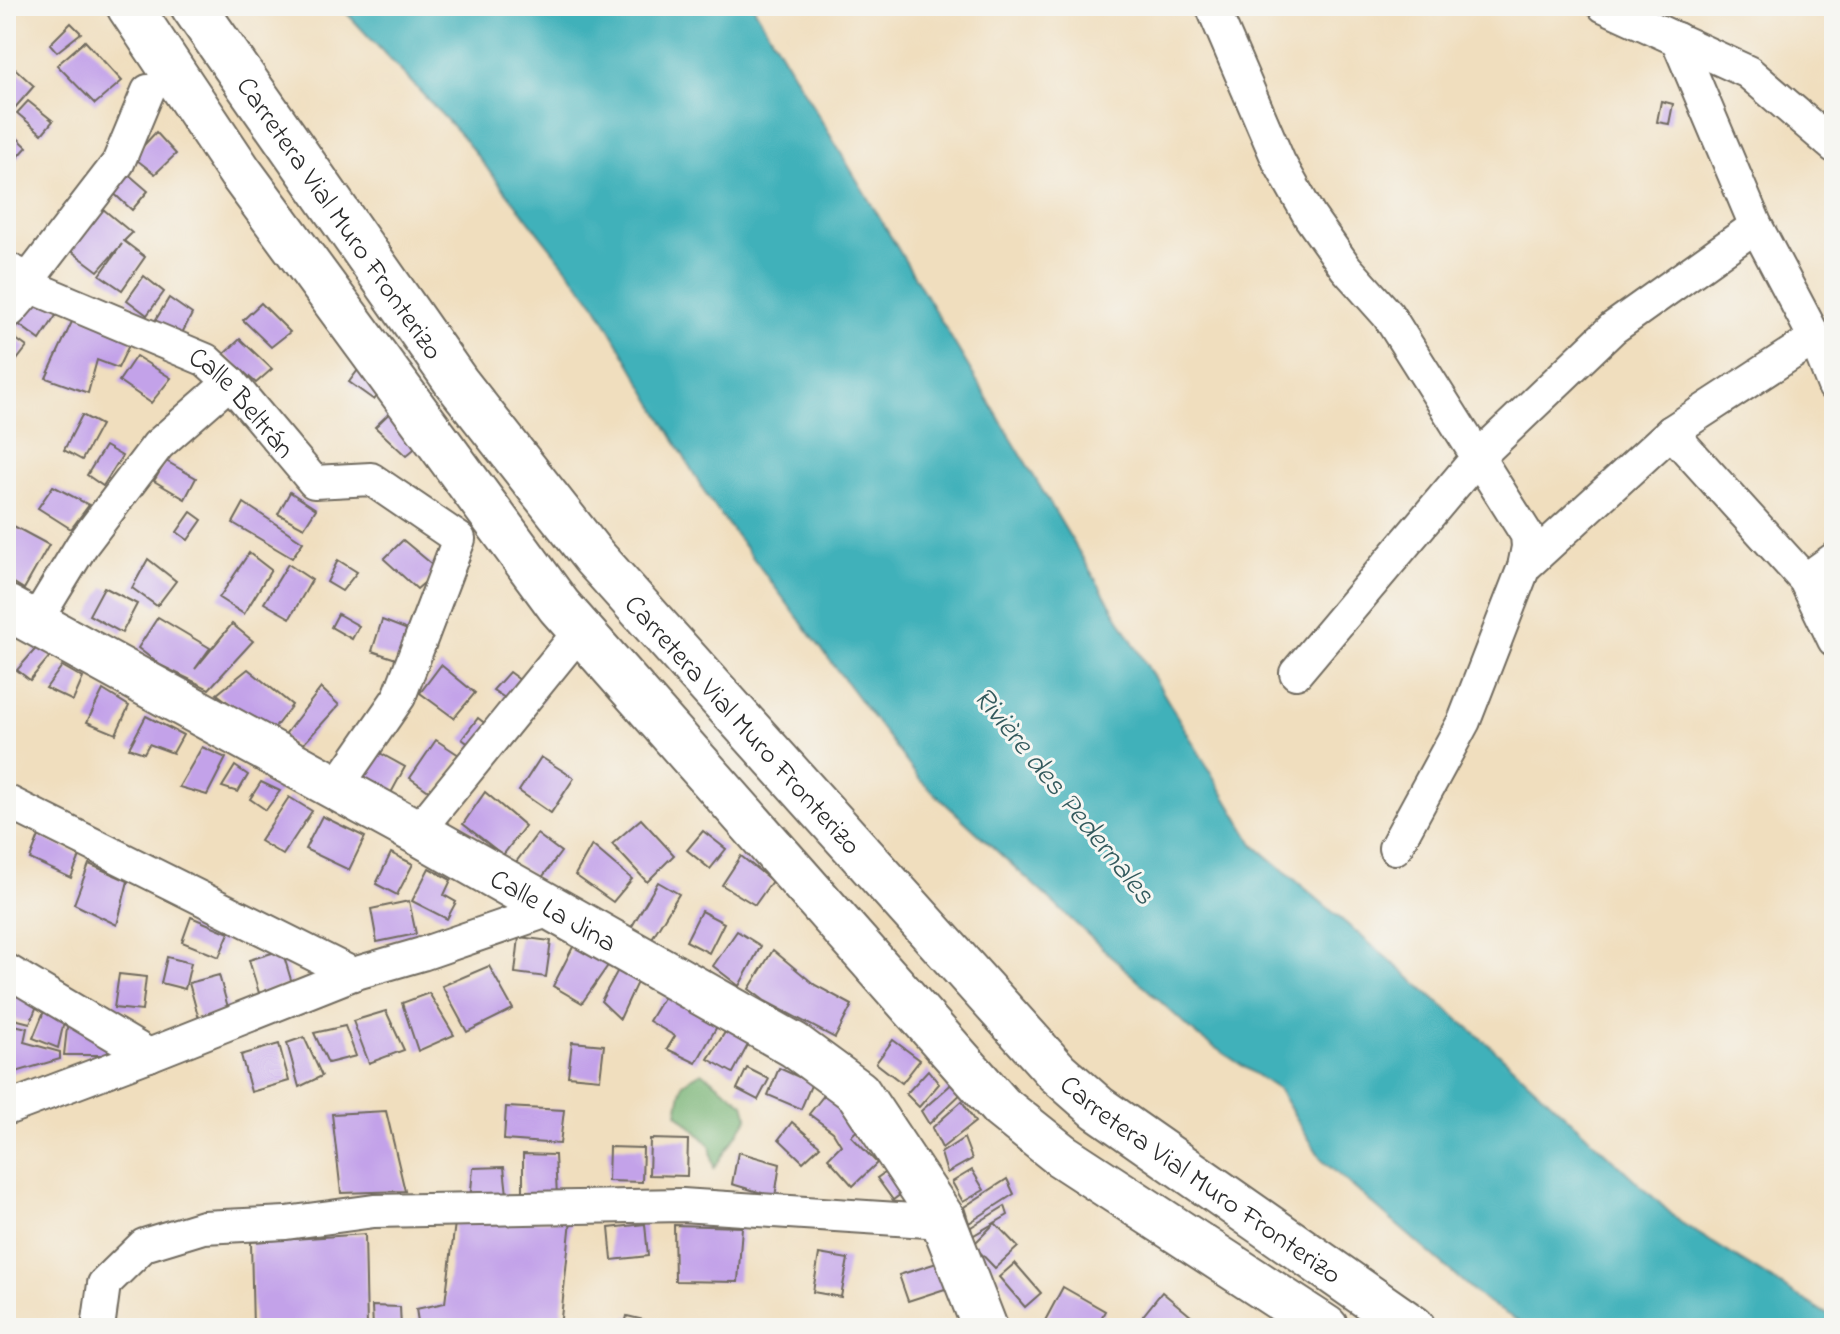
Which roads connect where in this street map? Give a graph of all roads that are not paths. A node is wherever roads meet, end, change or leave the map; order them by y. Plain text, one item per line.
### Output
1 (129, 6) edge
2 (193, 6) edge
3 (1212, 6) edge
4 (1604, 6) edge
5 (1677, 39) junction
6 (148, 91) dead end
7 (1834, 146) edge
8 (1756, 226) junction
9 (12, 288) edge
10 (1815, 338) junction
11 (230, 382) junction
12 (1834, 386) edge
13 (1671, 432) junction
14 (1477, 458) junction
15 (1834, 559) edge
16 (1524, 567) junction
17 (1805, 580) junction
18 (20, 614) edge
19 (580, 631) junction
20 (1834, 640) edge
21 (1296, 673) dead end
22 (336, 788) junction
23 (6, 801) edge
24 (417, 832) junction
25 (1395, 848) dead end
26 (553, 909) junction
27 (6, 970) edge
28 (353, 974) junction
29 (149, 1055) junction
30 (6, 1109) edge
31 (943, 1222) junction
32 (98, 1328) edge
33 (985, 1328) edge
34 (1326, 1328) edge
35 (1413, 1328) edge

1 - 19 street, Carretera Vial Muro Fronterizo
2 - 35 street, Carretera Vial Muro Fronterizo
3 - 14 street
4 - 5 street
5 - 7 street
5 - 8 street
6 - 9 street
8 - 10 street
8 - 14 street
9 - 11 street, Calle Beltrán
10 - 12 street
10 - 13 street
11 - 18 street
11 - 22 street, Calle Beltrán
13 - 16 street
13 - 17 street
14 - 16 street
14 - 21 street
15 - 17 street
16 - 25 street
17 - 20 street
18 - 22 street, Calle La Jina
19 - 24 street
19 - 34 street, Carretera Vial Muro Fronterizo
22 - 24 street, Calle La Jina
23 - 28 street
24 - 26 street, Calle La Jina
26 - 28 street
26 - 31 street, Calle La Jina
27 - 29 street
28 - 29 street
29 - 30 street
31 - 32 street
31 - 33 street, Calle La Jina

